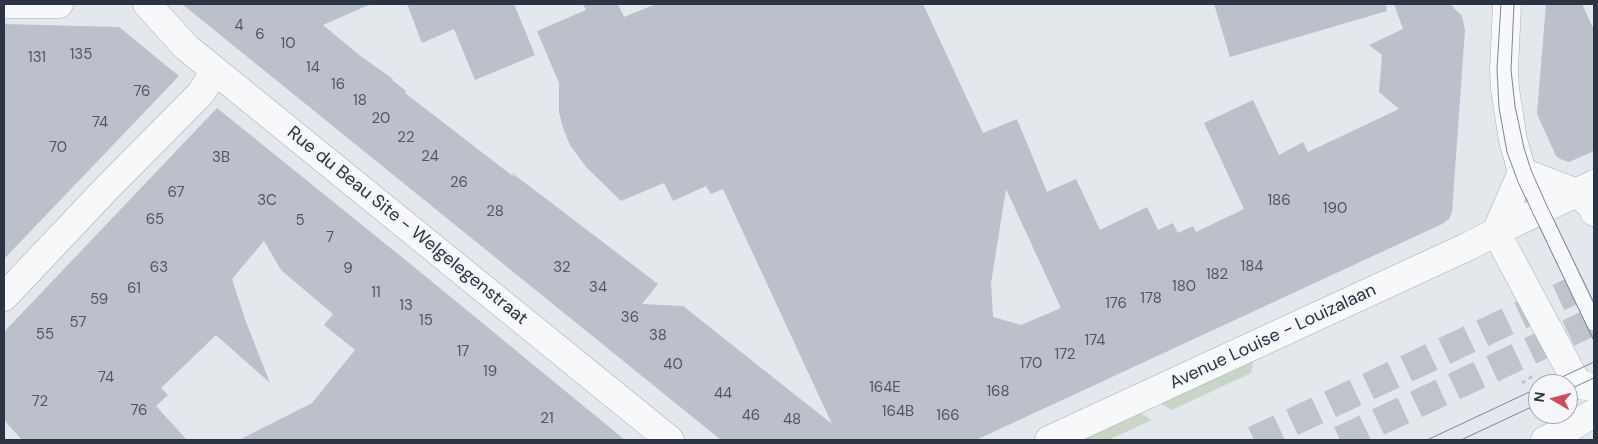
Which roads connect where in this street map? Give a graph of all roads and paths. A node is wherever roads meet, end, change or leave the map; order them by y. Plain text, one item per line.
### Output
1 (4, 4) edge
2 (33, 4) edge
3 (59, 4) edge
4 (1507, 4) edge
5 (150, 5) edge
6 (216, 71) junction
7 (1522, 172) junction
8 (1585, 188) edge
9 (1540, 210) junction
10 (1594, 212) edge
11 (1496, 232) junction
12 (4, 297) edge
13 (1594, 323) edge
14 (1594, 387) edge
15 (1594, 413) edge
16 (670, 440) edge
17 (1049, 440) edge
18 (1545, 440) edge

1 - 2 street
2 - 3 street
4 - 7 street
5 - 6 street, Rue du Beau Site - Welgelegenstraat
6 - 12 street
6 - 16 street, Rue du Beau Site - Welgelegenstraat
7 - 8 street
7 - 9 lane
7 - 11 street
8 - 9 street, Avenue Louise - Louizalaan
8 - 10 street
9 - 11 street, Avenue Louise - Louizalaan
9 - 13 lane
11 - 14 street
11 - 17 street, Avenue Louise - Louizalaan
15 - 18 street

